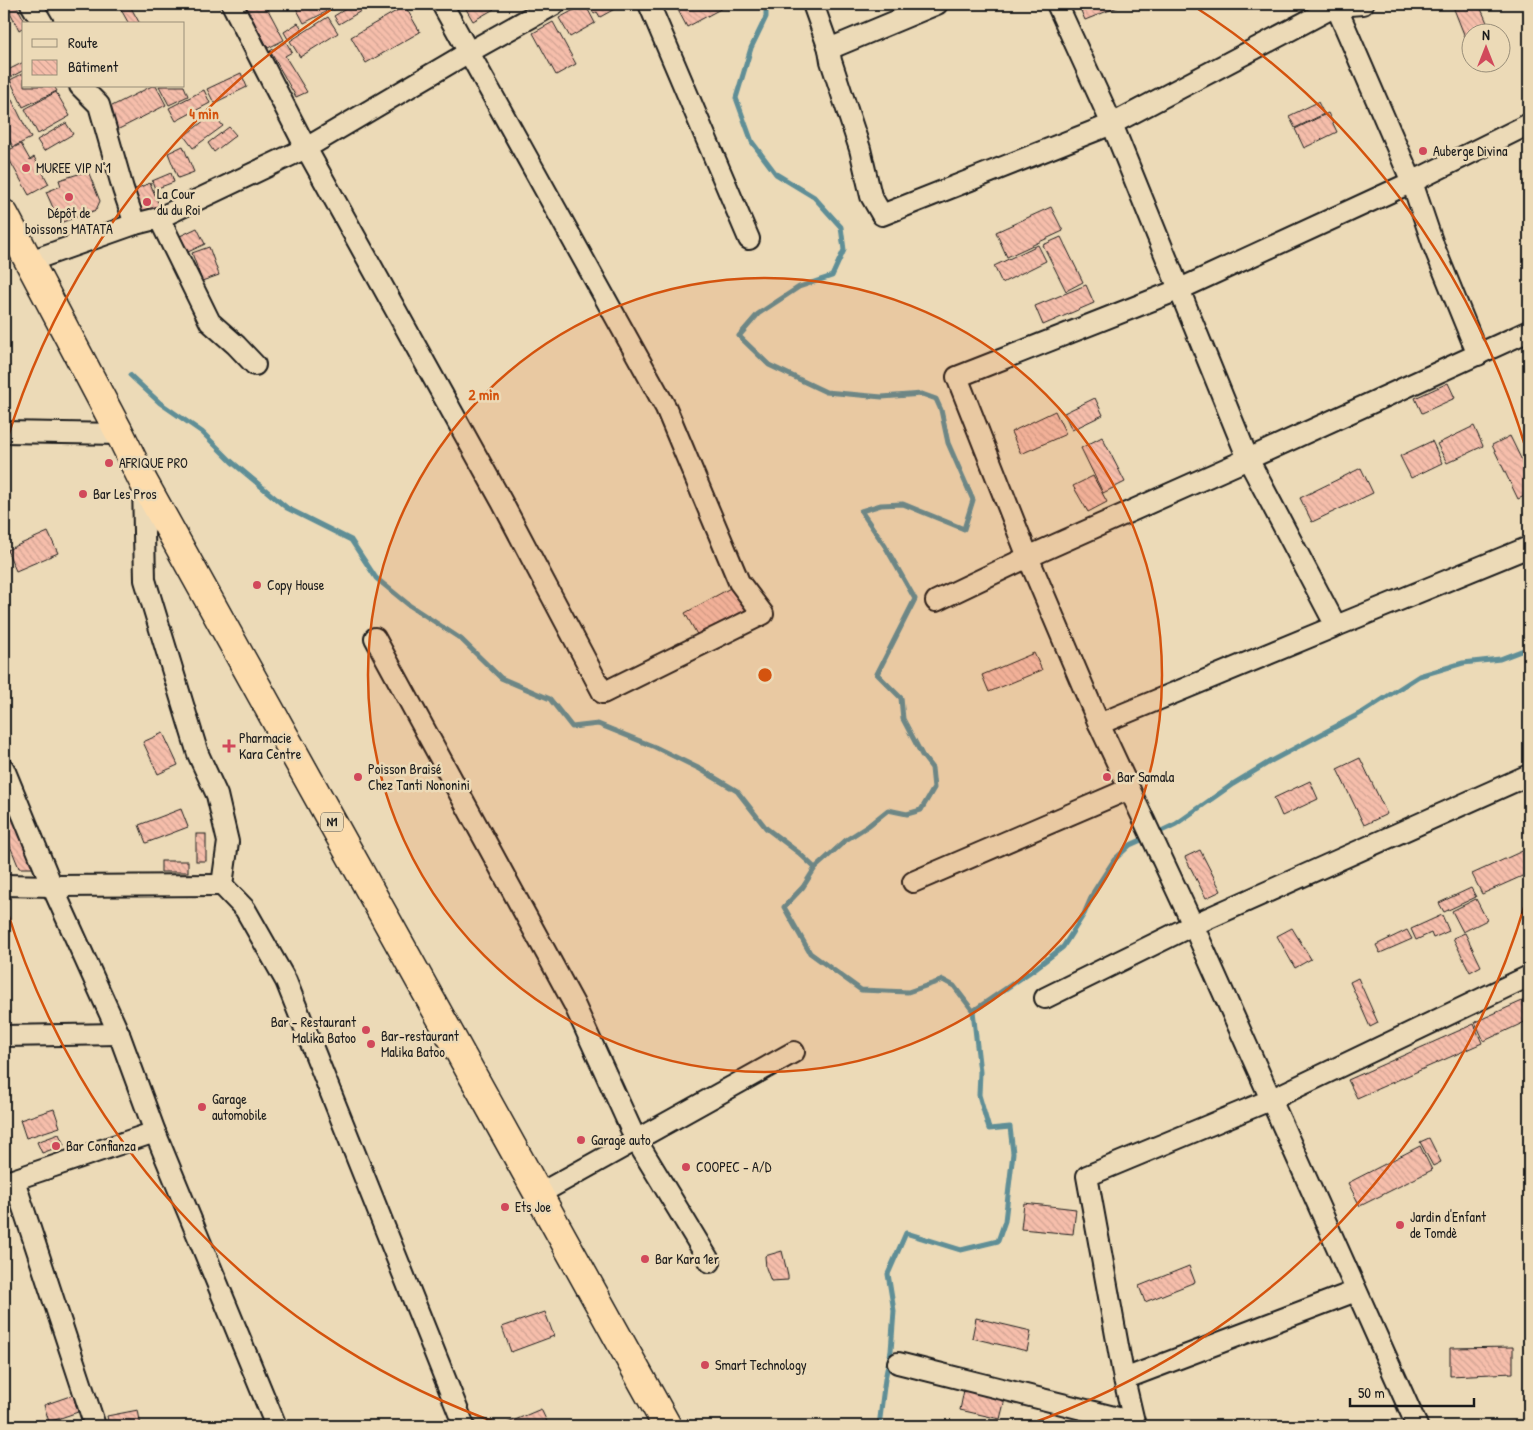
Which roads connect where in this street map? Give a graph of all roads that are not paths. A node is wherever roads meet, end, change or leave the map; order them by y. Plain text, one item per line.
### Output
1 (31, 4) edge
2 (232, 4) edge
3 (442, 4) edge
4 (555, 4) edge
5 (649, 4) edge
6 (813, 4) edge
7 (937, 4) edge
8 (1057, 4) edge
9 (1363, 4) edge
10 (1335, 5) edge
11 (42, 22) edge
12 (829, 49) junction
13 (469, 52) junction
14 (82, 88) edge
15 (1112, 124) junction
16 (1529, 124) edge
17 (306, 148) junction
18 (1412, 182) junction
19 (4, 214) edge
20 (159, 218) junction
21 (135, 224) junction
22 (750, 240) dead end
23 (30, 261) junction
24 (1178, 290) junction
25 (1529, 331) edge
26 (1478, 355) junction
27 (255, 365) dead end
28 (4, 432) edge
29 (120, 434) junction
30 (1248, 459) junction
31 (142, 481) junction
32 (1529, 547) edge
33 (1028, 557) junction
34 (936, 602) dead end
35 (1336, 626) junction
36 (375, 638) dead end
37 (1099, 724) junction
38 (4, 769) edge
39 (1529, 775) edge
40 (1129, 789) junction
41 (913, 882) dead end
42 (4, 885) edge
43 (222, 885) junction
44 (52, 886) junction
45 (1193, 925) junction
46 (1529, 976) edge
47 (1045, 998) dead end
48 (119, 1034) junction
49 (4, 1036) edge
50 (794, 1052) dead end
51 (1270, 1100) junction
52 (155, 1132) junction
53 (636, 1140) junction
54 (9, 1181) edge
55 (539, 1194) junction
56 (710, 1262) dead end
57 (1356, 1291) junction
58 (898, 1363) dead end
59 (1124, 1378) junction
60 (1134, 1424) edge
61 (95, 1426) edge
62 (276, 1426) edge
63 (464, 1426) edge
64 (667, 1426) edge
65 (1417, 1426) edge

1 - 11 street
2 - 17 street
3 - 13 street
4 - 13 street
5 - 22 street
6 - 12 street
7 - 12 street
8 - 15 street
9 - 10 street
10 - 15 street
10 - 18 street
12 - 15 street
13 - 17 street
13 - 17 street
14 - 21 street
15 - 24 street
16 - 18 street
17 - 20 street
18 - 24 street
18 - 26 street
19 - 23 highway, N1
20 - 21 street
20 - 27 street
21 - 23 street
23 - 29 highway, N1
24 - 30 street
24 - 33 street
25 - 26 street
26 - 30 street
28 - 29 street
29 - 31 highway, N1
30 - 33 street
30 - 35 street
31 - 43 street
31 - 55 highway, N1
32 - 35 street
33 - 34 street
33 - 37 street
35 - 37 street
36 - 53 street
37 - 40 street
38 - 44 street
39 - 45 street
40 - 41 street
40 - 45 street
42 - 44 street
43 - 44 street
43 - 63 street
44 - 48 street
45 - 47 street
45 - 51 street
46 - 51 street
48 - 49 street
48 - 52 street
50 - 53 street
51 - 57 street
51 - 59 street
52 - 54 street
52 - 62 street
53 - 55 street
53 - 56 street
54 - 61 street
55 - 64 highway, N1
57 - 59 street
57 - 65 street
58 - 60 street
59 - 60 street

